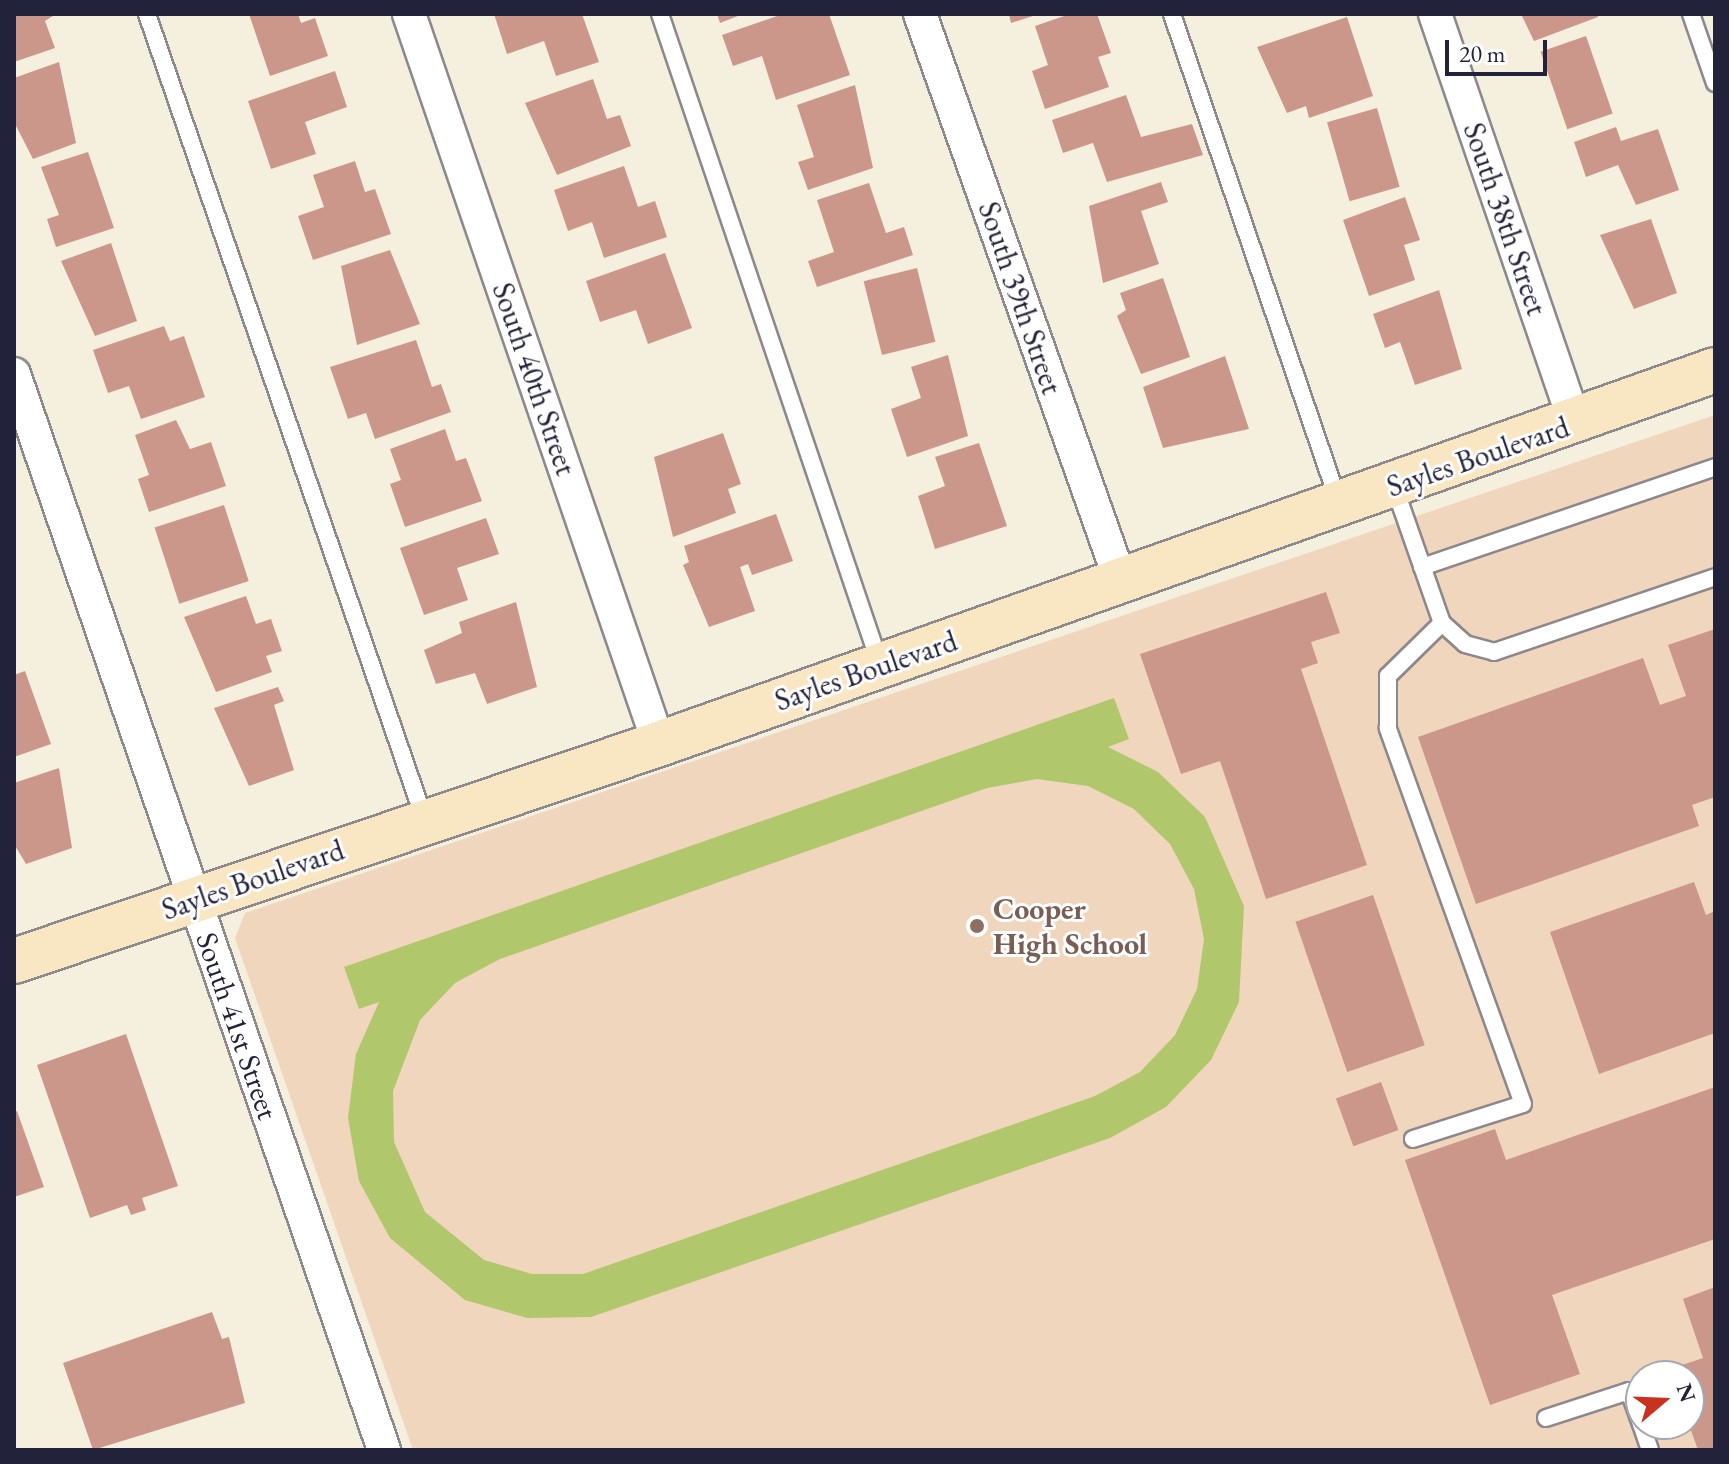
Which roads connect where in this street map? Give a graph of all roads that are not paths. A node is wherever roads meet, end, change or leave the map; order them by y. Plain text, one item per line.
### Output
1 (147, 14) edge
2 (409, 14) edge
3 (660, 14) edge
4 (920, 14) edge
5 (1172, 14) edge
6 (1435, 14) edge
7 (1691, 14) edge
8 (1715, 83) edge
9 (1715, 370) edge
10 (14, 374) edge
11 (1575, 423) junction
12 (1715, 467) edge
13 (1394, 486) junction
14 (1339, 505) junction
15 (1422, 567) junction
16 (1715, 577) edge
17 (1121, 582) junction
18 (1442, 623) junction
19 (881, 666) junction
20 (659, 744) junction
21 (425, 822) junction
22 (194, 900) junction
23 (14, 961) edge
24 (1413, 1139) dead end
25 (1625, 1392) edge
26 (1546, 1418) dead end
27 (384, 1450) edge

1 - 21 lane
2 - 20 street, South 40th Street
3 - 19 lane
4 - 17 street, South 39th Street
5 - 14 lane
6 - 11 street, South 38th Street
7 - 8 lane
9 - 11 street, Sayles Boulevard
10 - 22 street, South 41st Street
11 - 13 street, Sayles Boulevard
12 - 15 lane
13 - 14 street, Sayles Boulevard
13 - 15 lane
14 - 17 street, Sayles Boulevard
15 - 18 lane
16 - 18 lane
17 - 19 street, Sayles Boulevard
18 - 24 lane
19 - 20 street, Sayles Boulevard
20 - 21 street, Sayles Boulevard
21 - 22 street, Sayles Boulevard
22 - 23 street, Sayles Boulevard
22 - 27 street, South 41st Street
25 - 26 lane

